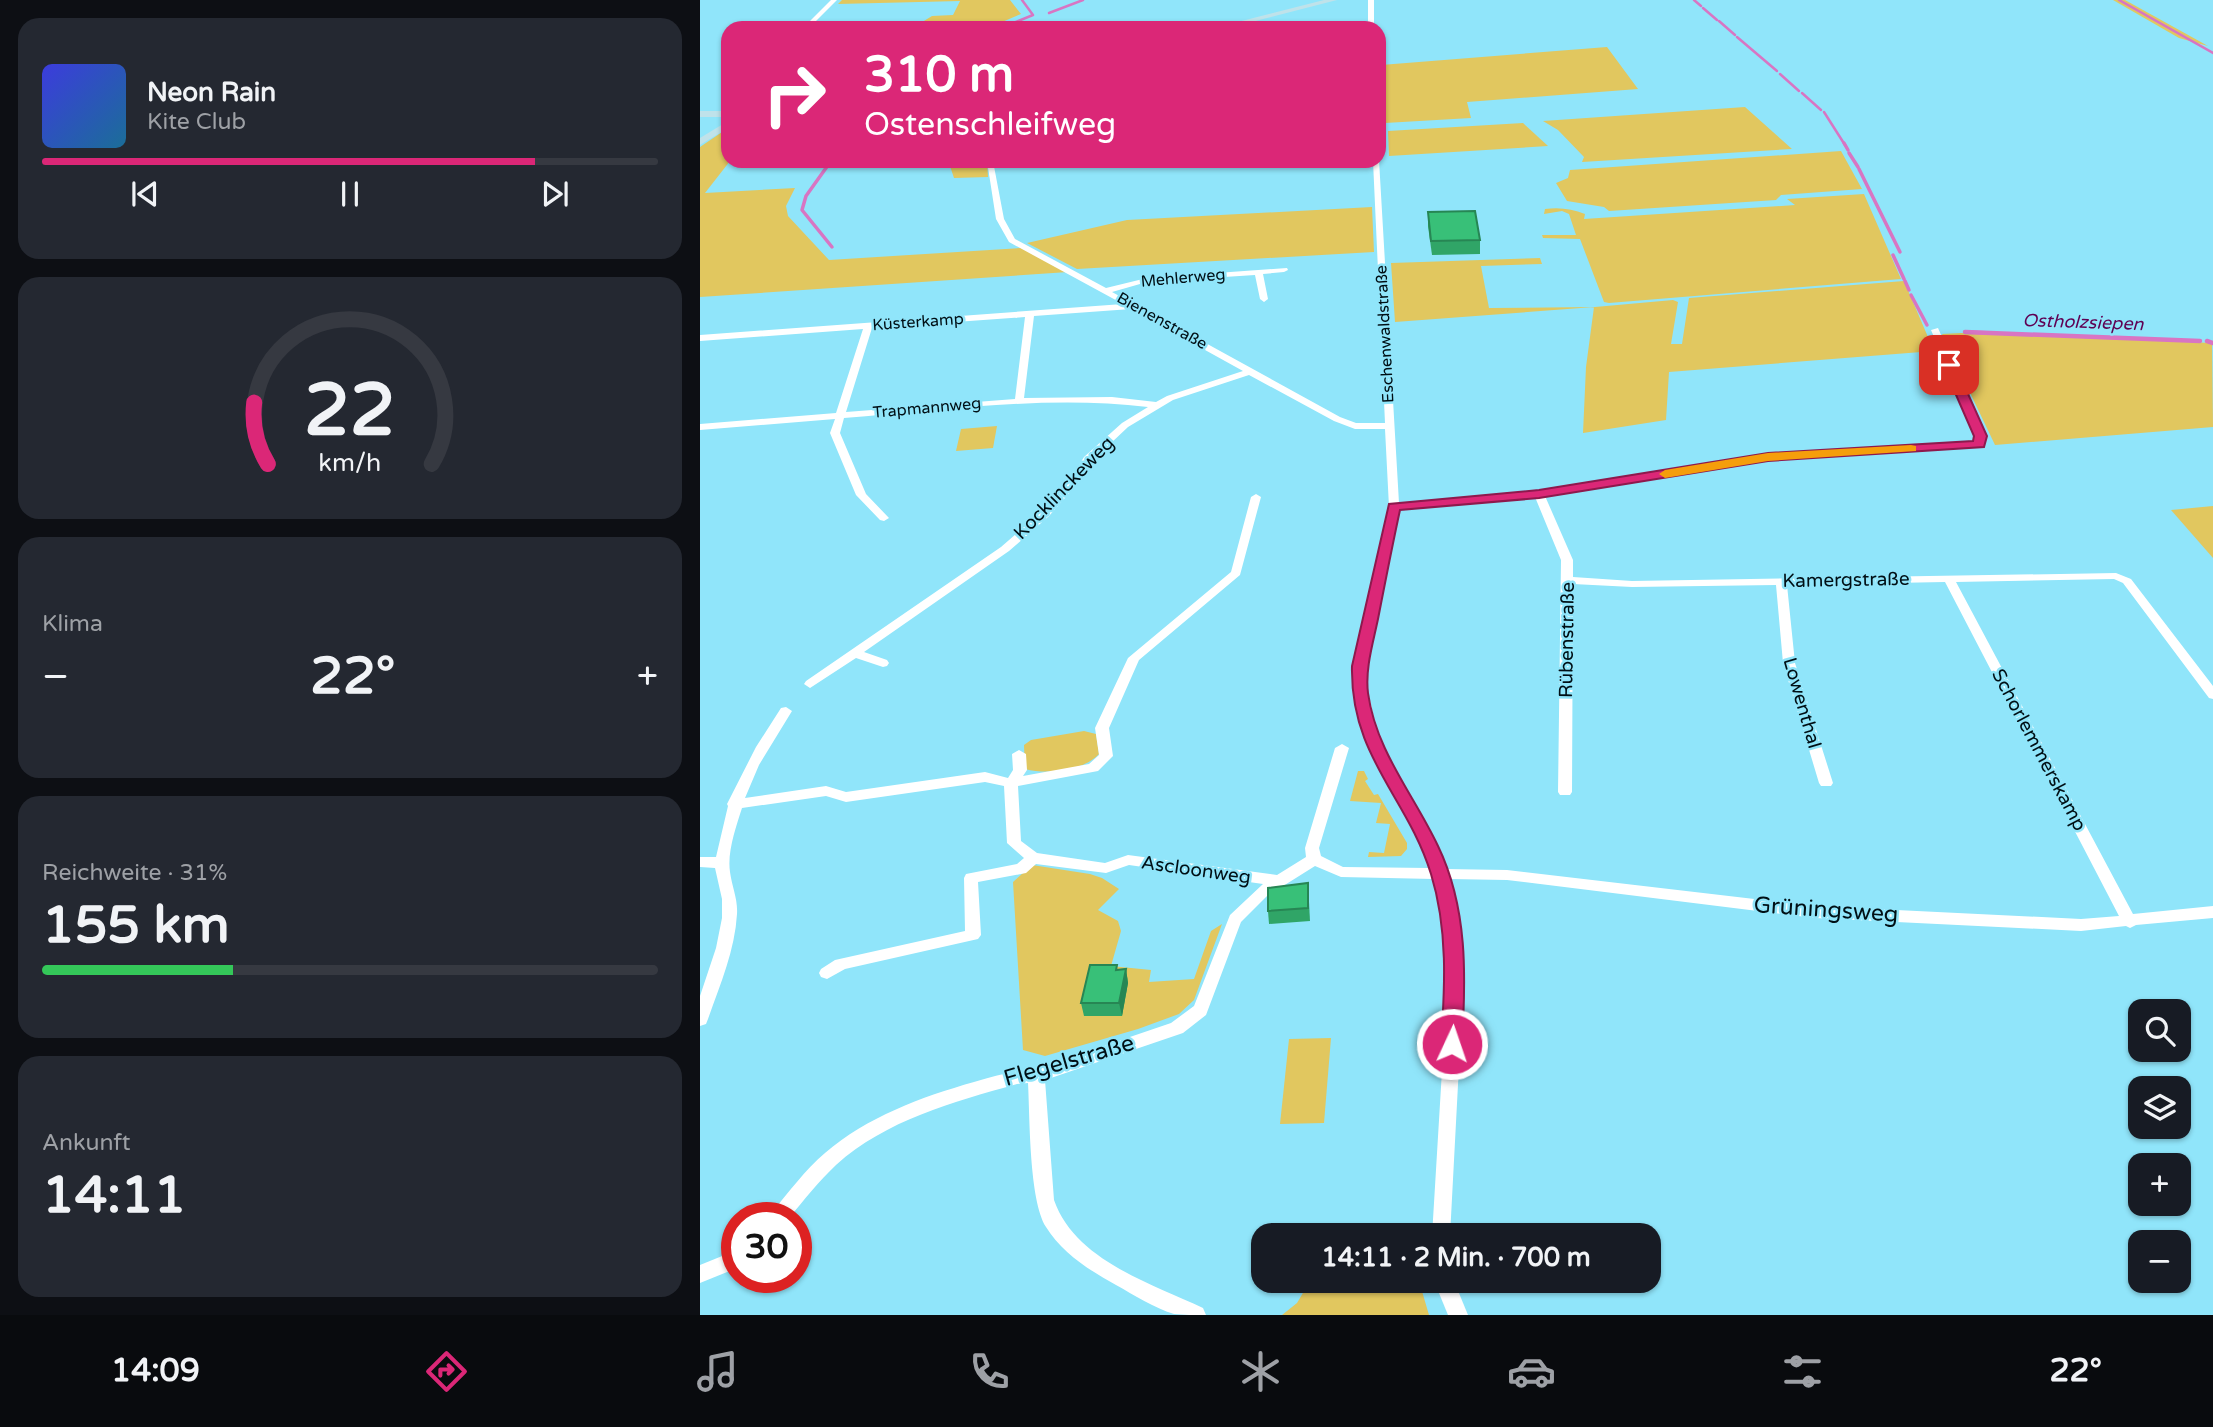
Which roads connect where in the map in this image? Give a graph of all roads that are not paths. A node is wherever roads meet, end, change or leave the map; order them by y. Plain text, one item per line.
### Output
1 (834, 0) edge
2 (1333, 0) edge
3 (1371, 0) edge
4 (813, 21) edge
5 (1247, 21) edge
6 (1371, 21) edge
7 (700, 106) edge
8 (721, 106) edge
9 (700, 114) edge
10 (721, 115) edge
11 (721, 123) edge
12 (721, 128) edge
13 (710, 135) junction
14 (700, 142) edge
15 (991, 168) edge
16 (1376, 168) edge
17 (1284, 270) dead end
18 (1259, 272) junction
19 (1108, 290) junction
20 (1264, 299) dead end
21 (1136, 306) junction
22 (1030, 314) junction
23 (868, 326) junction
24 (1935, 330) dead end
25 (700, 338) edge
26 (1251, 371) junction
27 (1019, 401) junction
28 (1155, 405) junction
29 (840, 415) junction
30 (1390, 426) junction
31 (700, 427) edge
32 (1539, 494) junction
33 (1256, 497) dead end
34 (1394, 507) junction
35 (884, 517) dead end
36 (1948, 578) junction
37 (2123, 579) joint
38 (1568, 580) junction
39 (1781, 581) junction
40 (854, 653) junction
41 (883, 663) dead end
42 (810, 684) dead end
43 (2213, 695) edge
44 (786, 711) dead end
45 (1342, 748) dead end
46 (1019, 754) dead end
47 (1011, 783) junction
48 (1826, 783) dead end
49 (1565, 792) dead end
50 (734, 804) junction
51 (1033, 858) junction
52 (1314, 859) junction
53 (700, 862) edge
54 (722, 863) junction
55 (1440, 874) junction
56 (1278, 881) junction
57 (2213, 912) edge
58 (2130, 922) junction
59 (827, 973) dead end
60 (700, 1018) edge
61 (1036, 1076) junction
62 (792, 1202) edge
63 (1442, 1223) edge
64 (721, 1268) edge
65 (700, 1274) edge
66 (1449, 1293) edge
67 (1196, 1315) edge
68 (1458, 1315) edge

1 - 4 street
2 - 5 main road
3 - 6 street
7 - 8 main road
9 - 10 main road
11 - 13 main road
12 - 13 main road
13 - 14 main road
15 - 19 street, Bienenstraße
16 - 30 street, Eschenwaldstraße
17 - 18 street, Mehlerweg
18 - 19 street, Mehlerweg
18 - 20 street
19 - 21 street, Bienenstraße
21 - 22 street, Küsterkamp
21 - 26 street, Bienenstraße
22 - 23 street, Küsterkamp
22 - 27 street
23 - 25 street, Küsterkamp
23 - 29 street
24 - 32 street
26 - 28 street, Kocklinckeweg
26 - 30 street, Bienenstraße
27 - 28 street, Trapmannweg
27 - 29 street, Trapmannweg
28 - 40 street, Kocklinckeweg
29 - 31 street, Trapmannweg
29 - 35 street
30 - 34 street, Eschenwaldstraße
32 - 34 street
32 - 38 street, Rübenstraße
33 - 47 street
34 - 55 street, Eschenwaldstraße
36 - 37 street, Kamergstraße
36 - 39 street, Kamergstraße
36 - 58 street, Schorlemmerskamp
37 - 43 street
38 - 39 street, Kamergstraße
38 - 49 street, Rübenstraße
39 - 48 street, Lowenthal
40 - 41 street
40 - 42 street, Kocklinckeweg
44 - 50 street
45 - 52 street
46 - 47 street
47 - 50 street
47 - 51 street
50 - 54 street
51 - 56 street, Ascloonweg
51 - 59 street
52 - 55 street, Grüningsweg
52 - 56 street, Flegelstraße
53 - 54 street
54 - 60 street
55 - 58 street, Grüningsweg
55 - 63 street, Eschenwaldstraße
56 - 61 street, Flegelstraße
57 - 58 street, Grüningsweg
61 - 62 street, Flegelstraße
61 - 67 street
64 - 65 street
66 - 68 street

